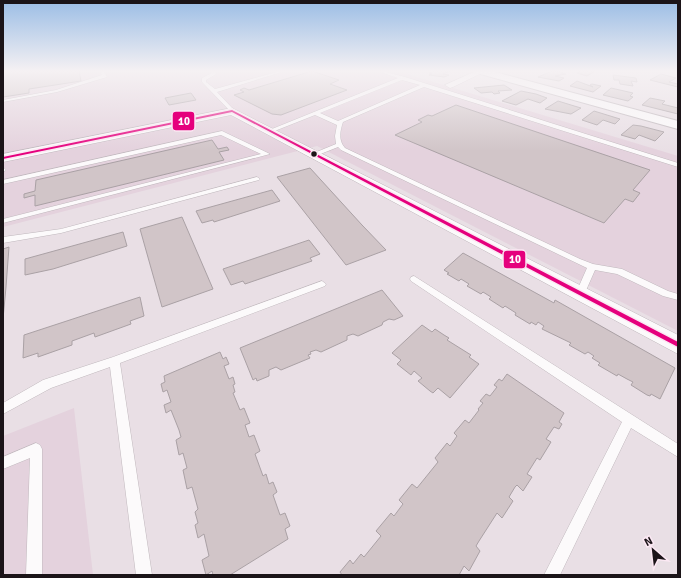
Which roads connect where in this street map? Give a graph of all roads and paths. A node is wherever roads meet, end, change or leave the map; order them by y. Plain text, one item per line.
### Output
1 (22, 98) edge
2 (221, 98) edge
3 (353, 98) edge
4 (394, 98) edge
5 (465, 98) edge
6 (579, 98) edge
7 (3, 102) edge
8 (316, 113) junction
9 (239, 115) junction
10 (340, 124) junction
11 (678, 125) edge
12 (270, 131) junction
13 (124, 138) junction
14 (339, 145) junction
15 (316, 154) junction
16 (3, 158) edge
17 (678, 166) edge
18 (3, 169) edge
19 (257, 179) dead end
20 (3, 182) edge
21 (3, 221) edge
22 (3, 240) edge
23 (592, 267) junction
24 (414, 279) dead end
25 (322, 284) dead end
26 (581, 293) junction
27 (678, 297) edge
28 (678, 345) edge
29 (114, 361) junction
30 (3, 408) edge
31 (629, 420) junction
32 (678, 451) edge
33 (3, 463) edge
34 (34, 575) edge
35 (144, 575) edge
36 (552, 575) edge

1 - 7 lane
2 - 9 lane
3 - 8 lane
4 - 10 lane
5 - 17 lane
6 - 11 street
8 - 10 lane
8 - 12 lane
9 - 12 street
9 - 13 street
10 - 14 lane
12 - 15 street
13 - 16 street
13 - 18 street
14 - 15 lane
14 - 23 lane
15 - 26 street
19 - 22 lane
20 - 21 lane
23 - 26 lane
23 - 27 lane
24 - 31 lane
25 - 29 lane
26 - 28 street
29 - 30 lane
29 - 35 lane
31 - 32 lane
31 - 36 lane
33 - 34 lane

